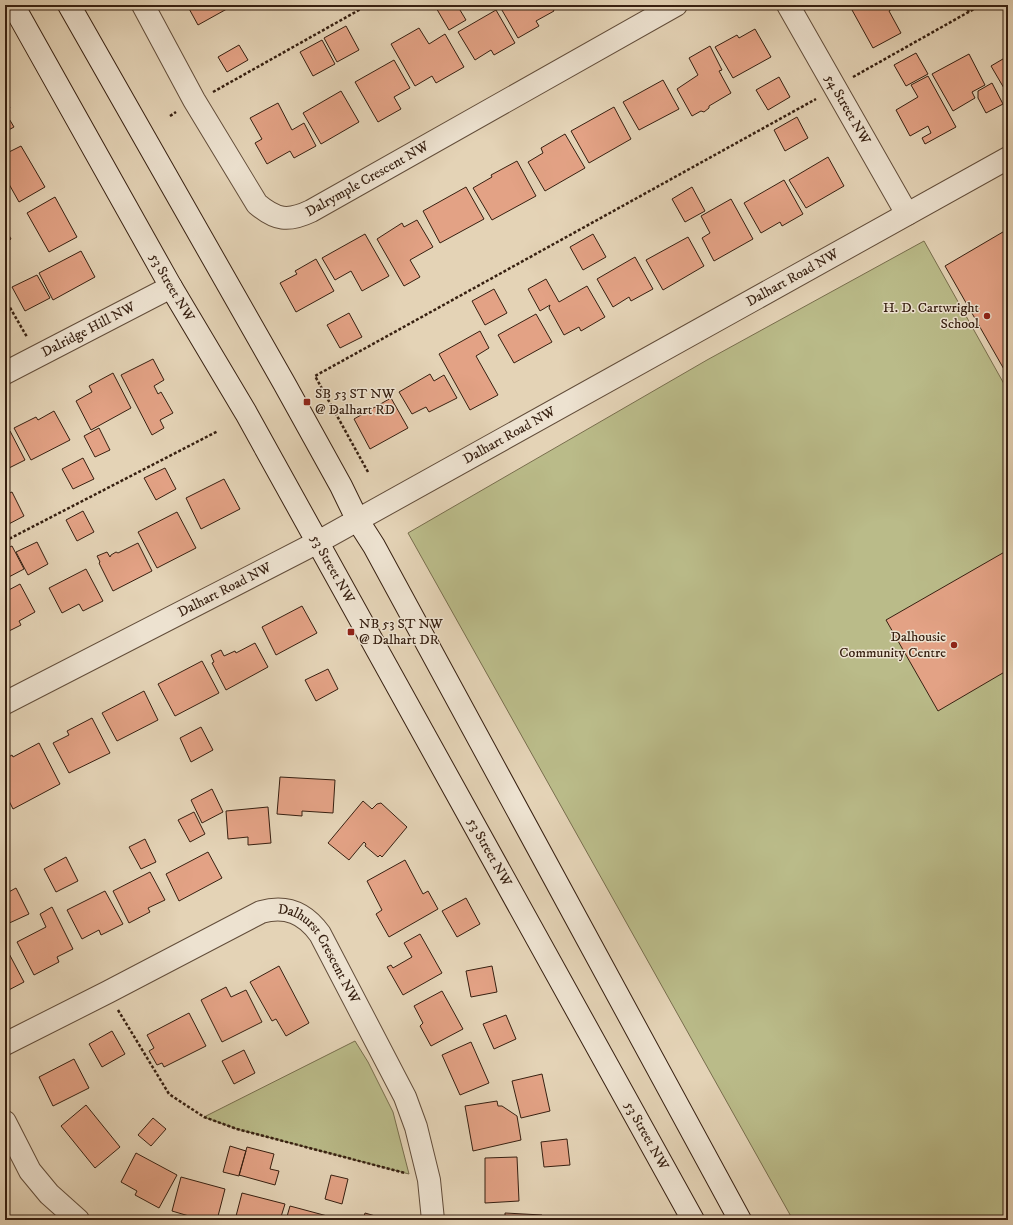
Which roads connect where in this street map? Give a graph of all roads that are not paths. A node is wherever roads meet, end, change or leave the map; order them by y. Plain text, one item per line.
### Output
1 (13, 5) edge
2 (69, 5) edge
3 (143, 5) edge
4 (676, 5) edge
5 (788, 5) edge
6 (1008, 158) edge
7 (907, 214) junction
8 (171, 287) junction
9 (5, 373) edge
10 (358, 521) junction
11 (318, 542) junction
12 (5, 703) edge
13 (5, 1044) edge
14 (5, 1122) edge
15 (78, 1220) edge
16 (433, 1220) edge
17 (693, 1220) edge
18 (740, 1220) edge

1 - 8 street, 53 Street NW
2 - 10 street
3 - 4 street, Dalrymple Crescent NW
5 - 7 street, 54 Street NW
6 - 7 street, Dalhart Road NW
7 - 10 street, Dalhart Road NW
8 - 9 street, Dalridge Hill NW
8 - 11 street, 53 Street NW
10 - 11 street, Dalhart Road NW
10 - 18 street
11 - 12 street, Dalhart Road NW
11 - 17 street, 53 Street NW
13 - 16 street, Dalhurst Crescent NW
14 - 15 street

